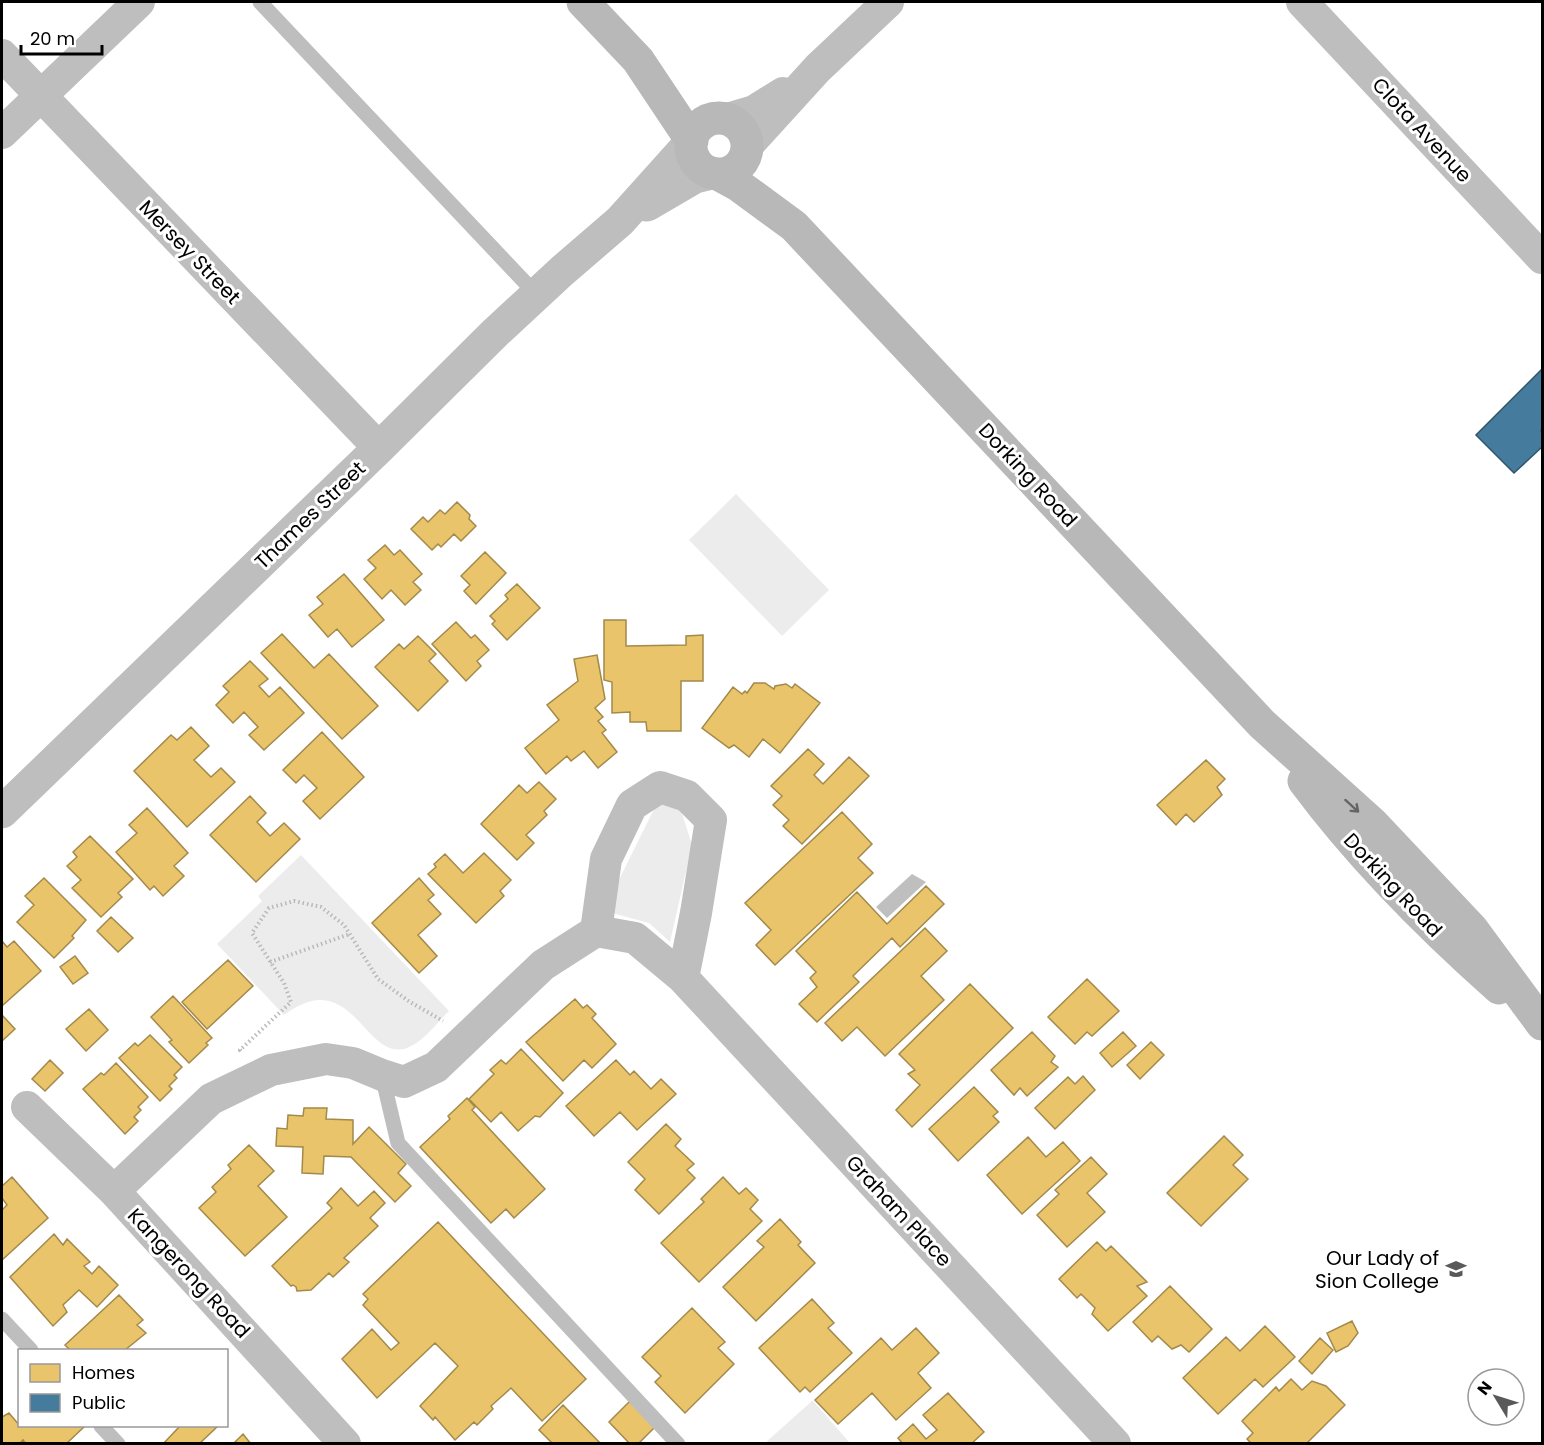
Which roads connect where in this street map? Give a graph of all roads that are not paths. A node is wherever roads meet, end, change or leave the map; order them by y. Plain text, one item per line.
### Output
1 (140, 2) edge
2 (260, 2) edge
3 (583, 2) edge
4 (888, 2) edge
5 (1302, 2) edge
6 (2, 55) edge
7 (638, 60) junction
8 (818, 68) junction
9 (40, 96) junction
10 (725, 118) junction
11 (2, 133) edge
12 (692, 142) junction
13 (747, 148) junction
14 (715, 173) junction
15 (620, 221) junction
16 (794, 226) junction
17 (1542, 258) edge
18 (536, 294) junction
19 (379, 448) junction
20 (2, 812) edge
21 (596, 931) junction
22 (682, 978) junction
23 (1542, 1025) edge
24 (382, 1075) junction
25 (27, 1107) dead end
26 (114, 1191) junction
27 (2, 1319) edge
28 (30, 1349) edge
29 (103, 1427) edge
30 (118, 1443) edge
31 (345, 1443) edge
32 (678, 1443) edge
33 (1115, 1443) edge

1 - 9 street
2 - 18 lane
3 - 7 main road
4 - 8 street
5 - 17 street, Clota Avenue
6 - 9 street, Mersey Street
7 - 10 main road
7 - 12 main road
8 - 10 street
8 - 13 street
9 - 11 street
9 - 19 street, Mersey Street
10 - 12 main road
10 - 13 main road
12 - 14 main road
12 - 15 street, Thames Street
13 - 14 main road
13 - 16 main road, Dorking Road
14 - 15 street, Thames Street
14 - 16 main road, Dorking Road
15 - 18 street, Thames Street
16 - 23 main road, Dorking Road
18 - 19 street, Thames Street
19 - 20 street, Thames Street
21 - 22 street, Graham Place
21 - 22 street
21 - 24 street
22 - 33 street, Graham Place
24 - 26 street
24 - 32 lane
25 - 26 street, Kangerong Road
26 - 31 street, Kangerong Road
27 - 28 lane
29 - 30 lane

